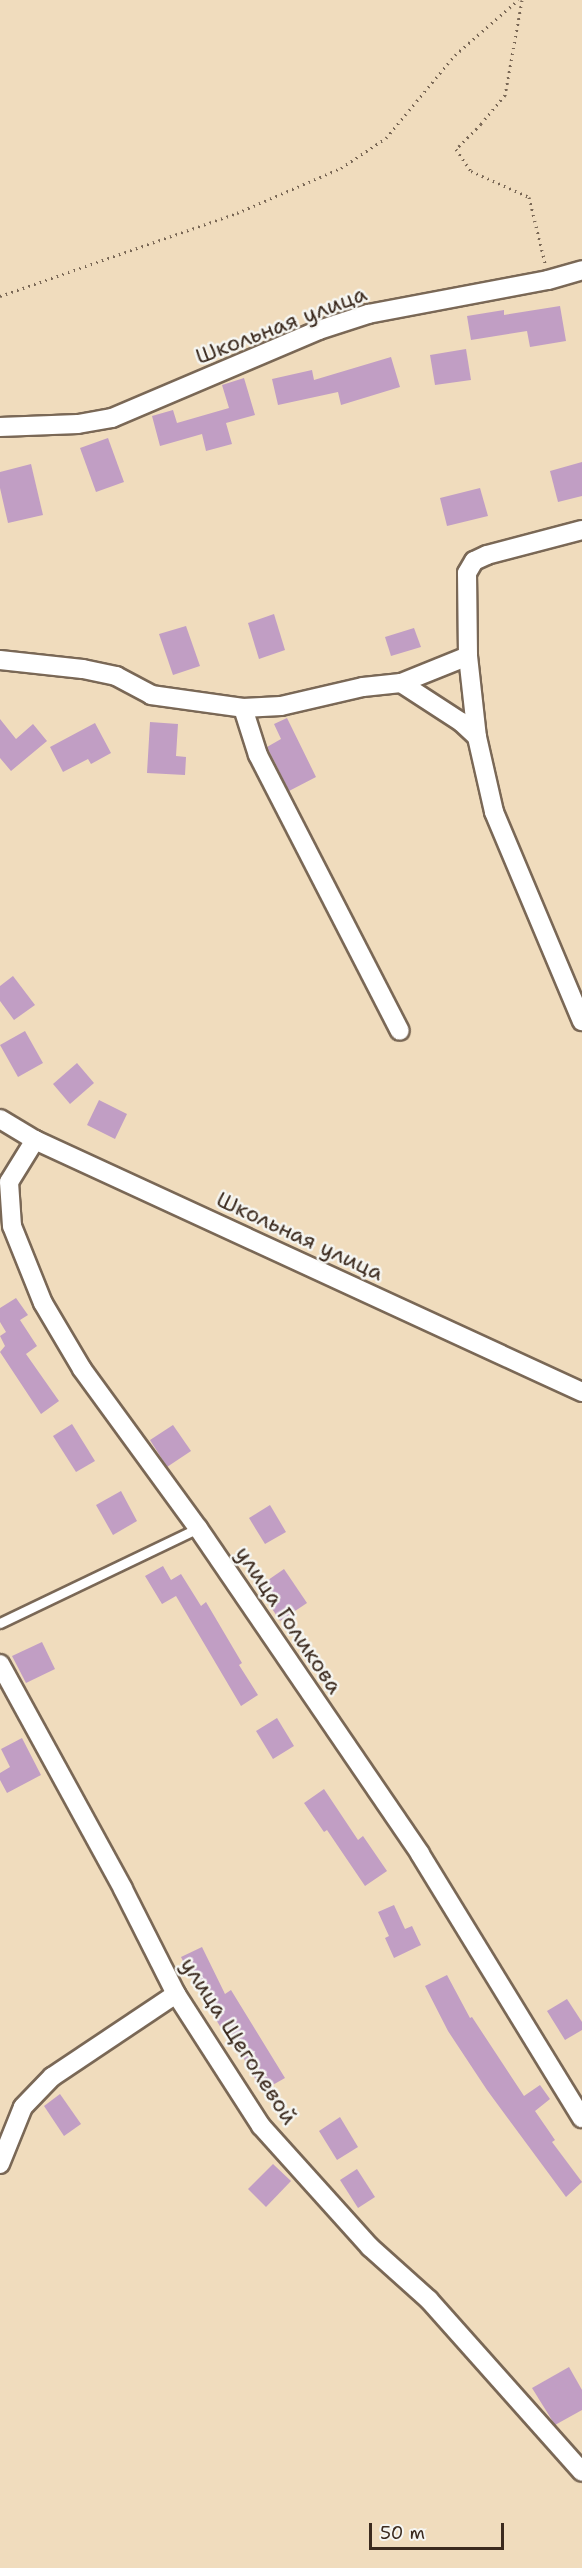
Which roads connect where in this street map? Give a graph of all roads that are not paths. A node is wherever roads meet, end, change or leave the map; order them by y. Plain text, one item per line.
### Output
1 (582, 270) edge
2 (0, 427) edge
3 (582, 530) edge
4 (468, 656) junction
5 (0, 660) edge
6 (401, 682) junction
7 (243, 708) junction
8 (477, 737) junction
9 (582, 1021) edge
10 (400, 1031) dead end
11 (0, 1119) edge
12 (35, 1140) junction
13 (582, 1392) edge
14 (198, 1528) junction
15 (0, 1623) edge
16 (0, 1665) edge
17 (176, 1994) junction
18 (582, 2118) edge
19 (0, 2164) edge
20 (582, 2472) edge

1 - 2 street, Школьная улица
3 - 4 street
4 - 6 street
4 - 8 street
5 - 7 street
6 - 7 street
6 - 8 street
7 - 10 street
8 - 9 street
11 - 12 street, Школьная улица
12 - 13 street, Школьная улица
12 - 14 street, улица Голикова
14 - 15 lane
14 - 18 street, улица Голикова
16 - 17 street, улица Щеголевой
17 - 19 street
17 - 20 street, улица Щеголевой

